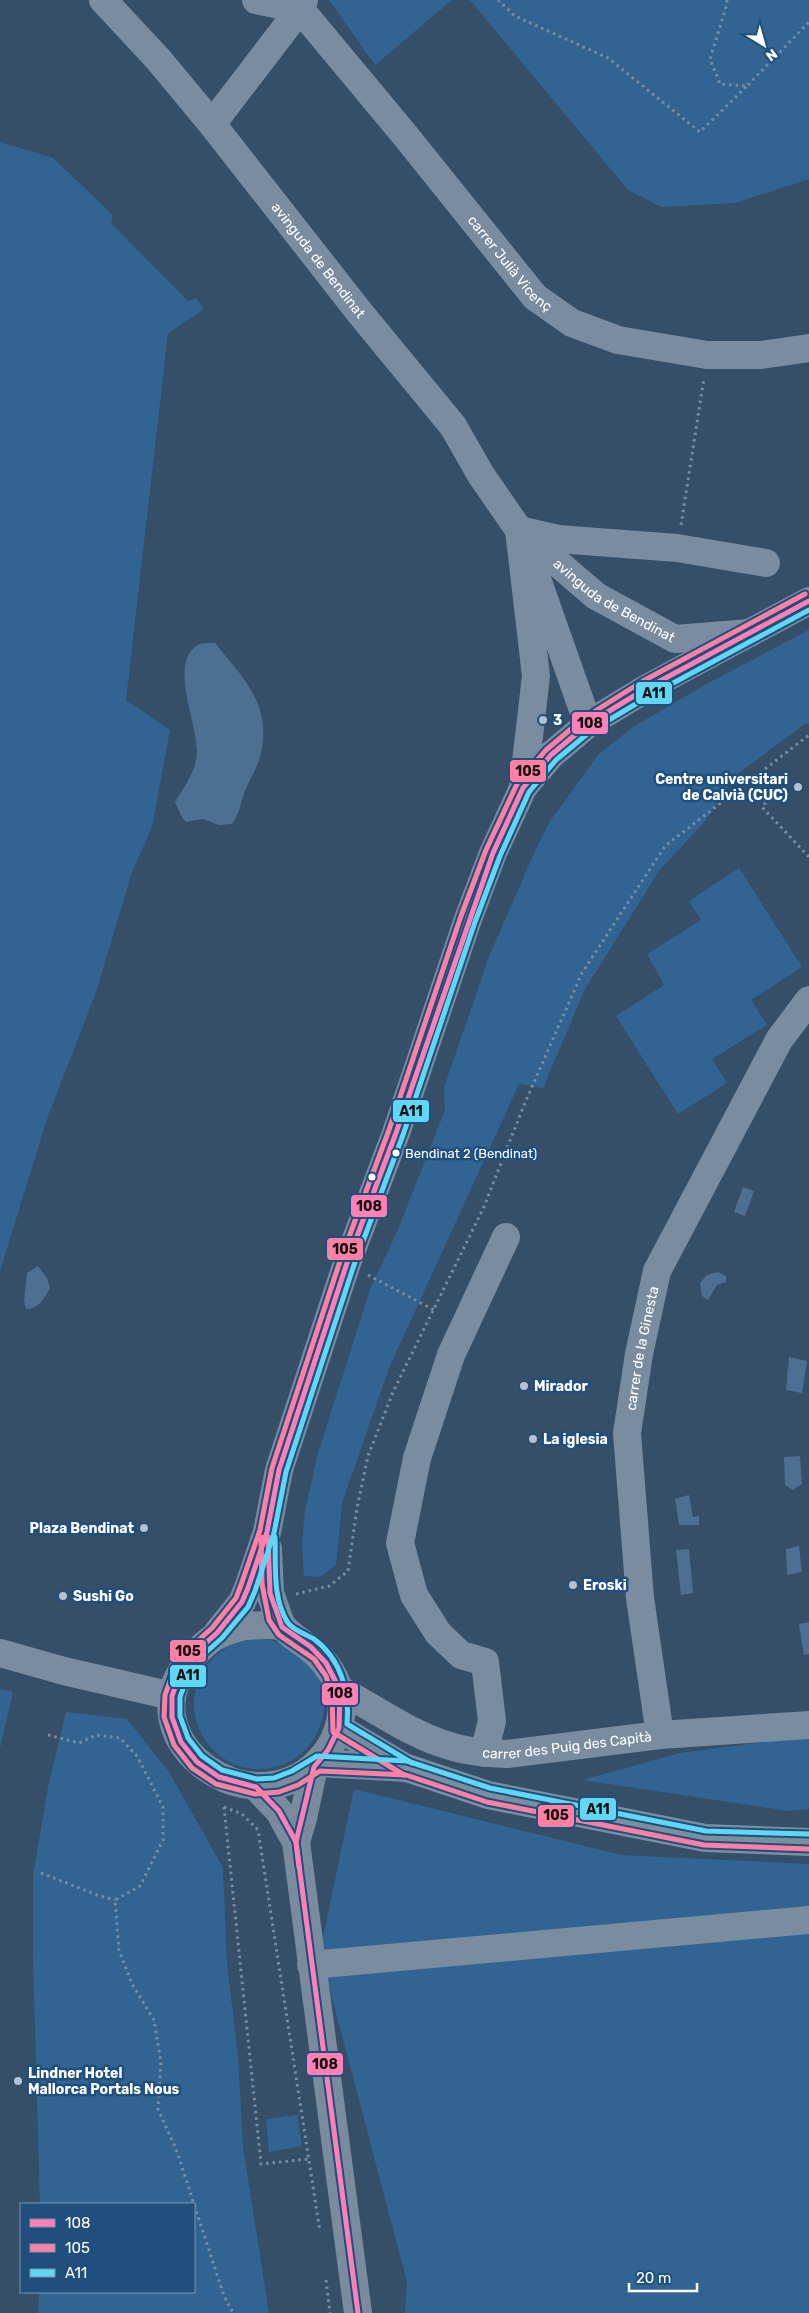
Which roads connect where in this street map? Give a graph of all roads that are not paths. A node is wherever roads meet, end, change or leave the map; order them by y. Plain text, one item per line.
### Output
1 (103, 0) edge
2 (256, 0) edge
3 (302, 5) edge
4 (212, 124) junction
5 (809, 348) edge
6 (519, 530) junction
7 (766, 563) dead end
8 (809, 601) edge
9 (750, 633) junction
10 (588, 724) junction
11 (523, 788) junction
12 (809, 1000) edge
13 (506, 1237) dead end
14 (267, 1532) junction
15 (282, 1627) junction
16 (217, 1633) junction
17 (0, 1654) edge
18 (340, 1690) junction
19 (172, 1696) junction
20 (809, 1725) edge
21 (339, 1728) junction
22 (660, 1735) junction
23 (484, 1753) junction
24 (316, 1765) junction
25 (407, 1768) junction
26 (256, 1787) junction
27 (296, 1842) junction
28 (809, 1842) edge
29 (809, 1920) edge
30 (311, 1965) junction
31 (358, 2313) edge

1 - 4 street, avinguda de Bendinat
2 - 3 street
3 - 4 street
3 - 5 street, carrer Julià Vicenç
4 - 6 street, avinguda de Bendinat
6 - 7 street, avinguda de Bendinat
6 - 9 street, avinguda de Bendinat
6 - 10 street, avinguda de Bendinat
6 - 11 street, avinguda de Bendinat
8 - 9 main road
9 - 10 main road
10 - 11 main road
11 - 14 main road
12 - 22 street, carrer de la Ginesta
13 - 23 street
14 - 15 main road
14 - 16 main road
15 - 16 main road
15 - 18 main road
16 - 19 main road
17 - 19 street
18 - 21 main road
18 - 23 street, carrer des Puig des Capità
19 - 26 main road
20 - 22 street, carrer des Puig des Capità
21 - 24 main road
21 - 25 main road
22 - 23 street, carrer des Puig des Capità
24 - 25 main road
24 - 26 main road
24 - 27 main road
25 - 28 highway
26 - 27 main road
27 - 30 main road
29 - 30 street
30 - 31 main road

